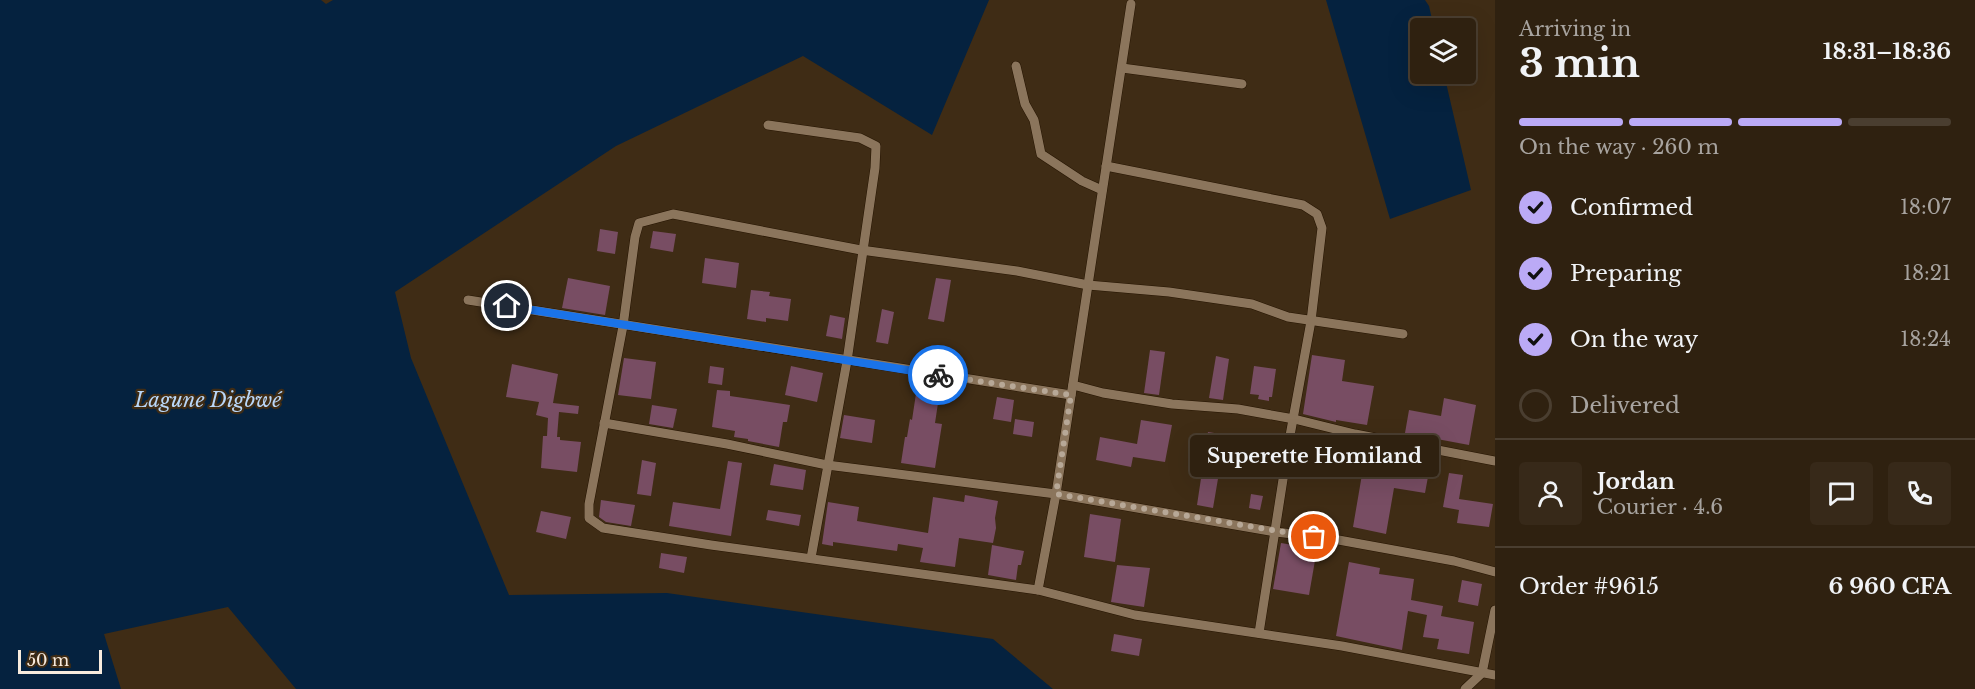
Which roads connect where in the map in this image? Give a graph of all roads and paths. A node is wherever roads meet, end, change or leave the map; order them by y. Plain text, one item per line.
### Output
1 (1131, 4) dead end
2 (1016, 66) dead end
3 (1122, 68) junction
4 (1242, 84) dead end
5 (768, 125) dead end
6 (1106, 166) junction
7 (1102, 190) junction
8 (861, 250) junction
9 (1088, 285) junction
10 (468, 300) dead end
11 (1311, 321) junction
12 (622, 326) junction
13 (1403, 334) dead end
14 (847, 361) junction
15 (1072, 390) junction
16 (1294, 419) junction
17 (604, 423) junction
18 (1495, 461) edge
19 (827, 465) junction
20 (1056, 494) junction
21 (1276, 532) junction
22 (811, 558) junction
23 (1495, 572) edge
24 (1038, 590) junction
25 (1495, 610) edge
26 (1260, 633) junction
27 (1482, 673) junction
28 (1495, 675) edge
29 (1465, 689) edge

1 - 3 street
2 - 7 street
3 - 4 street
3 - 6 street
5 - 8 street
6 - 7 street
6 - 11 street
7 - 9 street
8 - 9 street
8 - 12 street
8 - 14 street
9 - 11 street
9 - 15 street
10 - 12 street
11 - 13 street
11 - 16 street
12 - 14 street
12 - 17 street
14 - 15 street
14 - 19 street
15 - 16 street
15 - 20 street
16 - 18 street
16 - 21 street
17 - 19 street
17 - 22 street
19 - 20 street
19 - 22 street
20 - 21 street
20 - 24 street
21 - 23 street
21 - 26 street
22 - 24 street
24 - 26 street
25 - 27 street
26 - 27 street
27 - 28 street
27 - 29 street

